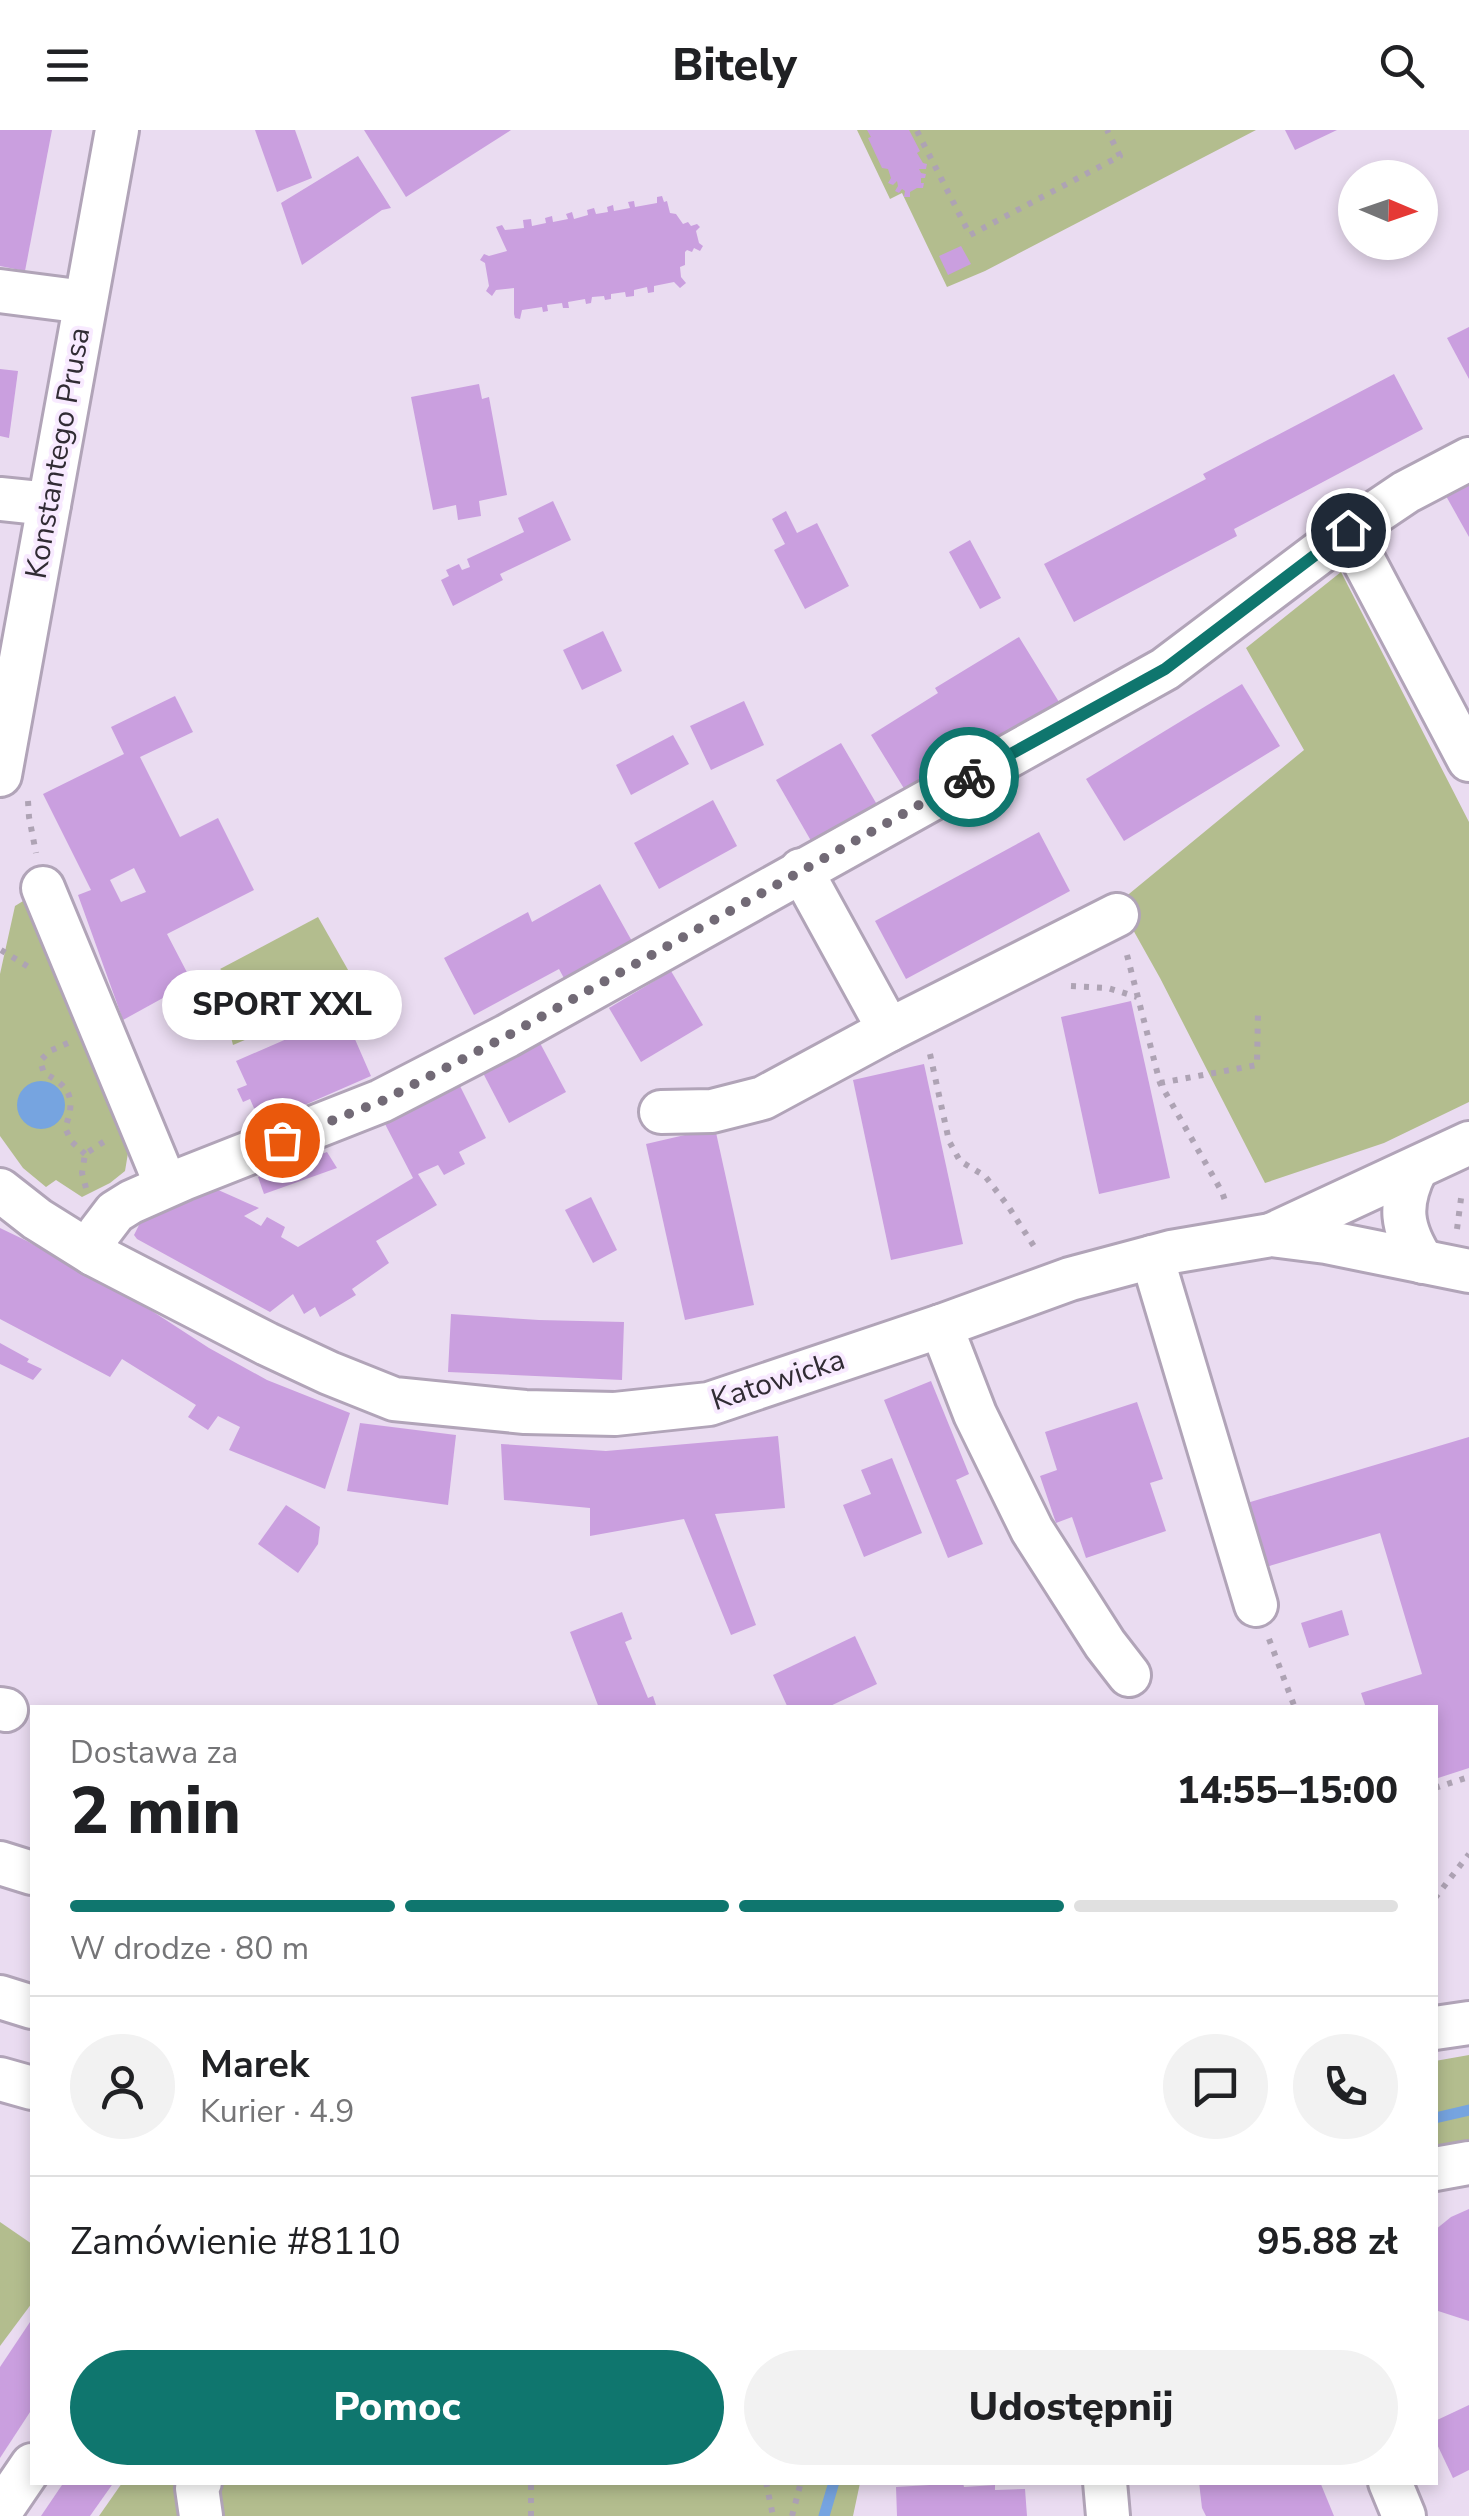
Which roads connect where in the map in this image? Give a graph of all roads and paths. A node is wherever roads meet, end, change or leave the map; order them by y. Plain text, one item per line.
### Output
1 (117, 130) edge
2 (1107, 130) edge
3 (918, 131) edge
4 (0, 291) edge
5 (85, 302) junction
6 (1469, 459) edge
7 (0, 499) edge
8 (49, 504) junction
9 (1348, 530) junction
10 (1469, 760) edge
11 (0, 775) edge
12 (801, 870) junction
13 (43, 888) dead end
14 (1117, 915) joint
15 (1, 950) edge
16 (39, 984) dead end
17 (1258, 1012) dead end
18 (905, 1022) junction
19 (58, 1030) dead end
20 (1160, 1083) junction
21 (661, 1112) dead end
22 (98, 1125) dead end
23 (1469, 1142) edge
24 (85, 1154) junction
25 (1416, 1169) junction
26 (166, 1186) junction
27 (1462, 1188) dead end
28 (0, 1190) edge
29 (1222, 1192) dead end
30 (1364, 1192) junction
31 (92, 1201) dead end
32 (1271, 1235) junction
33 (1372, 1251) junction
34 (93, 1254) junction
35 (1152, 1257) junction
36 (1450, 1258) edge
37 (1044, 1260) dead end
38 (941, 1326) junction
39 (1256, 1605) joint
40 (1129, 1675) dead end
41 (1294, 1705) edge
42 (1469, 1777) edge
43 (1438, 1787) edge
44 (1469, 1854) edge
45 (0, 1863) edge
46 (30, 1872) edge
47 (1438, 1894) edge
48 (0, 1997) edge
49 (30, 2006) edge
50 (1469, 2022) edge
51 (1438, 2027) edge
52 (0, 2079) edge
53 (30, 2087) edge
54 (1469, 2163) edge
55 (1438, 2168) edge
56 (30, 2469) edge
57 (199, 2485) edge
58 (531, 2485) edge
59 (767, 2485) edge
60 (800, 2485) edge
61 (1105, 2485) edge
62 (1391, 2485) edge
63 (0, 2512) edge
64 (201, 2516) edge
65 (531, 2516) edge
66 (773, 2516) edge
67 (792, 2516) edge
68 (1108, 2516) edge
69 (1404, 2516) edge

1 - 5 street, Konstantego Prusa
2 - 3 path
4 - 5 street
5 - 8 street, Konstantego Prusa
6 - 9 street
7 - 8 street
8 - 11 street, Konstantego Prusa
9 - 10 street
9 - 12 street
12 - 18 street
12 - 26 street
13 - 26 street
14 - 18 street
14 - 20 path
15 - 16 path
17 - 20 path
18 - 21 street
18 - 37 path
19 - 24 path
20 - 29 path
22 - 24 path
23 - 25 street
24 - 31 path
25 - 30 street
25 - 36 street
26 - 34 street
27 - 36 path
28 - 34 street, Katowicka
30 - 32 street
30 - 33 street
32 - 33 street, Katowicka
32 - 35 street, Katowicka
33 - 36 street, Katowicka
34 - 38 street, Katowicka
35 - 38 street, Katowicka
35 - 39 street
38 - 40 street
39 - 41 path
42 - 43 path
44 - 47 path
45 - 46 street
48 - 49 street
50 - 51 street
52 - 53 street
54 - 55 street
56 - 63 street
57 - 64 street
58 - 65 path
59 - 66 path
60 - 67 path
61 - 68 street
62 - 69 street

